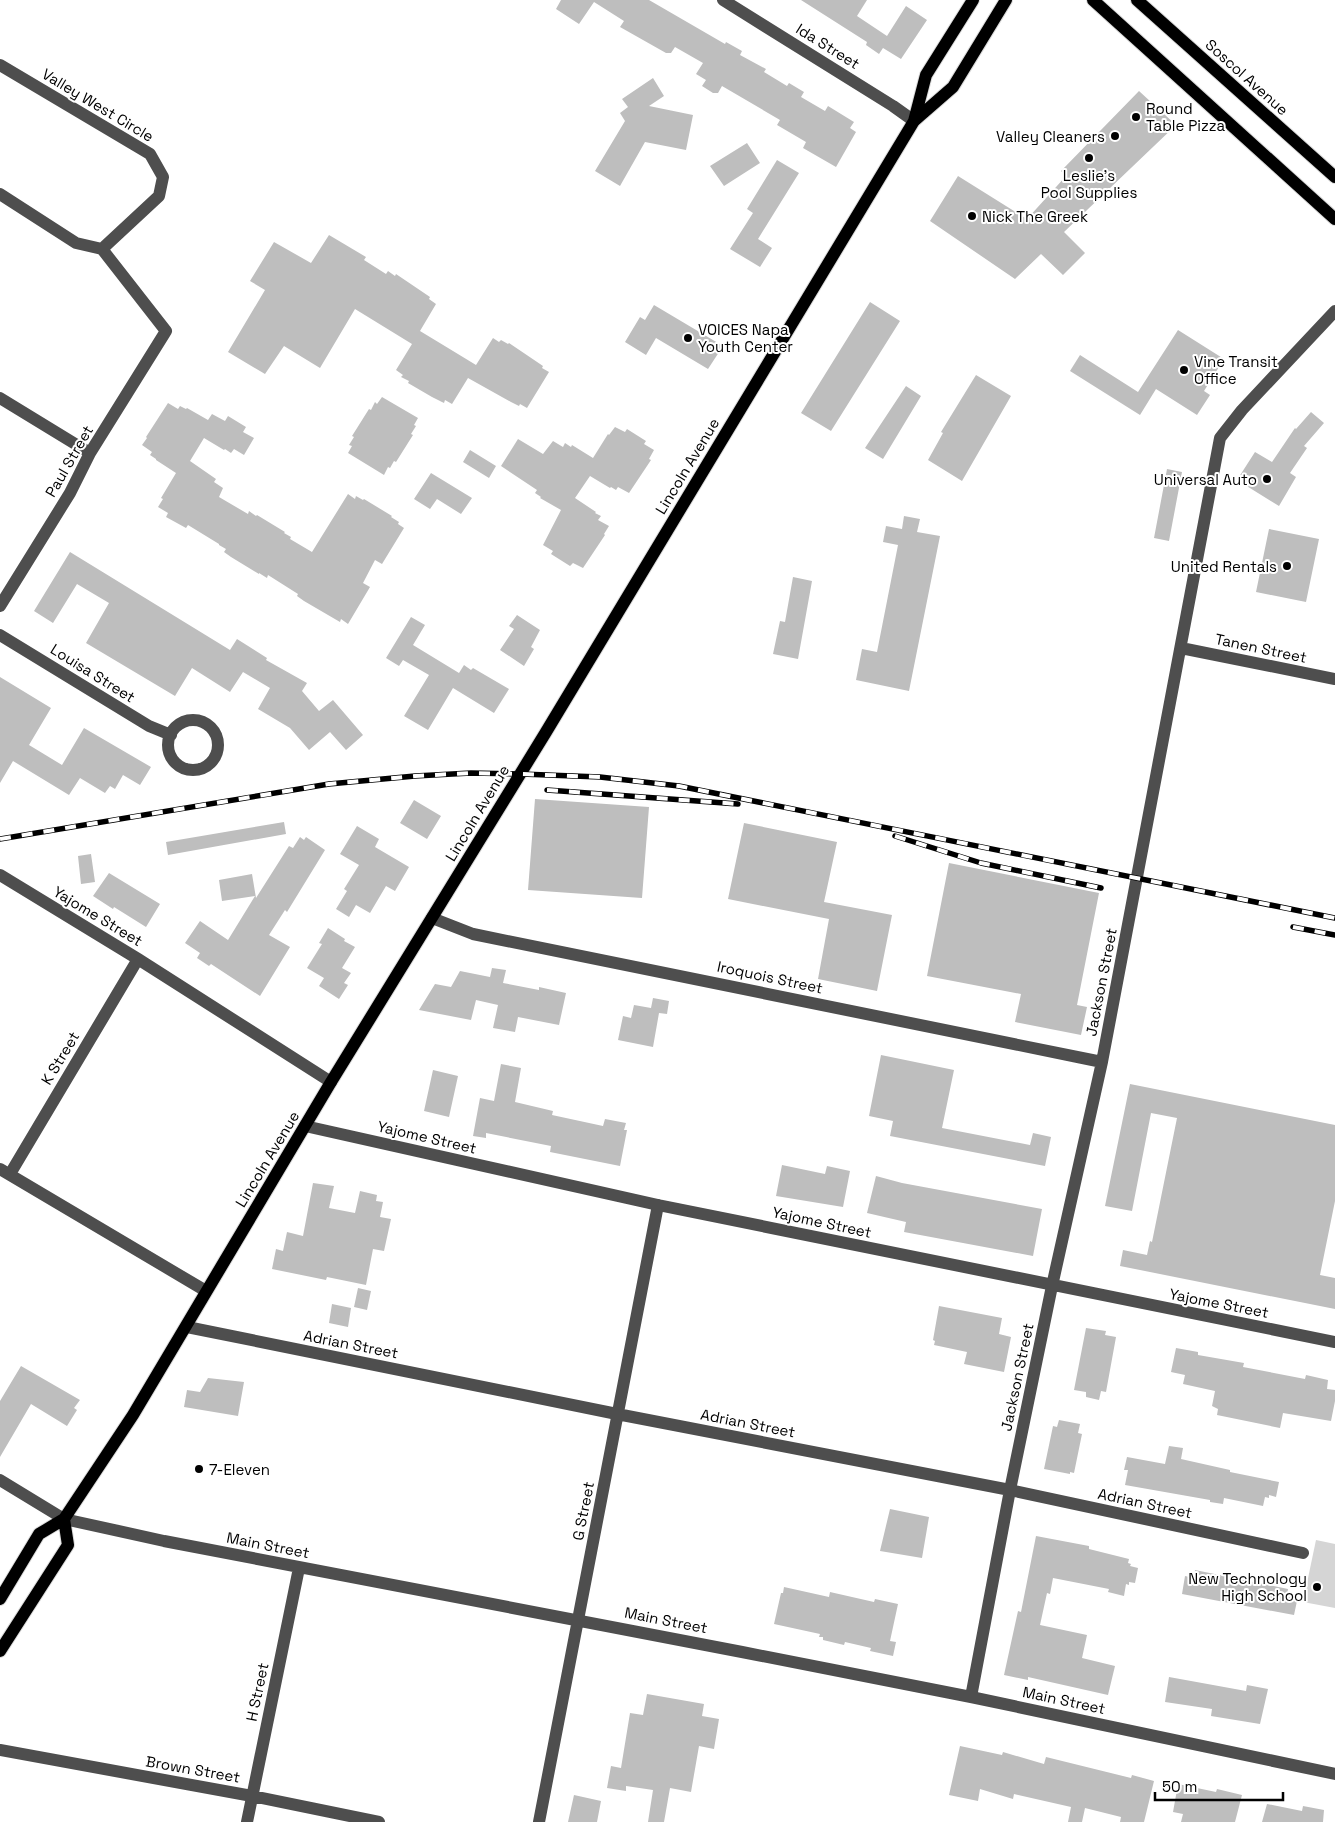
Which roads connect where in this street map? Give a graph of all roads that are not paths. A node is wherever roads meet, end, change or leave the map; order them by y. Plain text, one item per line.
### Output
1 (724, 0) edge
2 (973, 0) edge
3 (1006, 0) edge
4 (1093, 0) edge
5 (1137, 0) edge
6 (0, 65) edge
7 (914, 122) junction
8 (1335, 177) edge
9 (0, 194) edge
10 (1335, 219) edge
11 (102, 249) junction
12 (1335, 311) edge
13 (0, 398) edge
14 (90, 453) junction
15 (0, 606) edge
16 (0, 635) edge
17 (1181, 648) junction
18 (1335, 679) edge
19 (171, 735) dead end
20 (0, 876) edge
21 (432, 918) junction
22 (138, 959) junction
23 (1102, 1062) junction
24 (331, 1082) junction
25 (305, 1126) junction
26 (5, 1172) edge
27 (658, 1205) junction
28 (1052, 1286) junction
29 (206, 1291) junction
30 (187, 1327) junction
31 (1335, 1342) edge
32 (617, 1414) junction
33 (0, 1480) edge
34 (1010, 1490) junction
35 (64, 1519) junction
36 (1303, 1553) dead end
37 (300, 1568) junction
38 (0, 1599) edge
39 (579, 1620) junction
40 (0, 1651) edge
41 (971, 1697) junction
42 (0, 1750) edge
43 (1335, 1774) edge
44 (252, 1796) junction
45 (247, 1822) edge
46 (379, 1822) edge
47 (539, 1822) edge

1 - 7 street, Ida Street
2 - 7 main road, Lincoln Avenue
3 - 7 main road, Lincoln Avenue
4 - 10 main road
5 - 8 main road, Soscol Avenue
6 - 11 street, Valley West Circle
7 - 21 main road, Lincoln Avenue
9 - 11 street
11 - 14 street, Paul Street
12 - 17 street, Jackson Street
13 - 14 street
14 - 15 street, Paul Street
16 - 19 street, Louisa Street
17 - 18 street, Tanen Street
17 - 23 street, Jackson Street
20 - 22 street, Yajome Street
21 - 23 street, Iroquois Street
21 - 24 main road, Lincoln Avenue
22 - 24 street, Yajome Street
22 - 26 street, K Street
23 - 28 street, Jackson Street
24 - 25 main road, Lincoln Avenue
25 - 27 street, Yajome Street
25 - 29 main road, Lincoln Avenue
26 - 29 street
27 - 28 street, Yajome Street
27 - 32 street, G Street
28 - 31 street, Yajome Street
28 - 34 street, Jackson Street
29 - 30 main road, Lincoln Avenue
30 - 32 street, Adrian Street
30 - 35 main road, Lincoln Avenue
32 - 34 street, Adrian Street
32 - 39 street, G Street
33 - 35 street, Main Street
34 - 36 street, Adrian Street
34 - 41 street, Jackson Street
35 - 37 street, Main Street
35 - 38 main road, Lincoln Avenue
35 - 40 main road
37 - 39 street, Main Street
37 - 44 street, H Street
39 - 41 street, Main Street
39 - 47 street, G Street
41 - 43 street, Main Street
42 - 44 street, Brown Street
44 - 45 street, H Street
44 - 46 street, Brown Street

